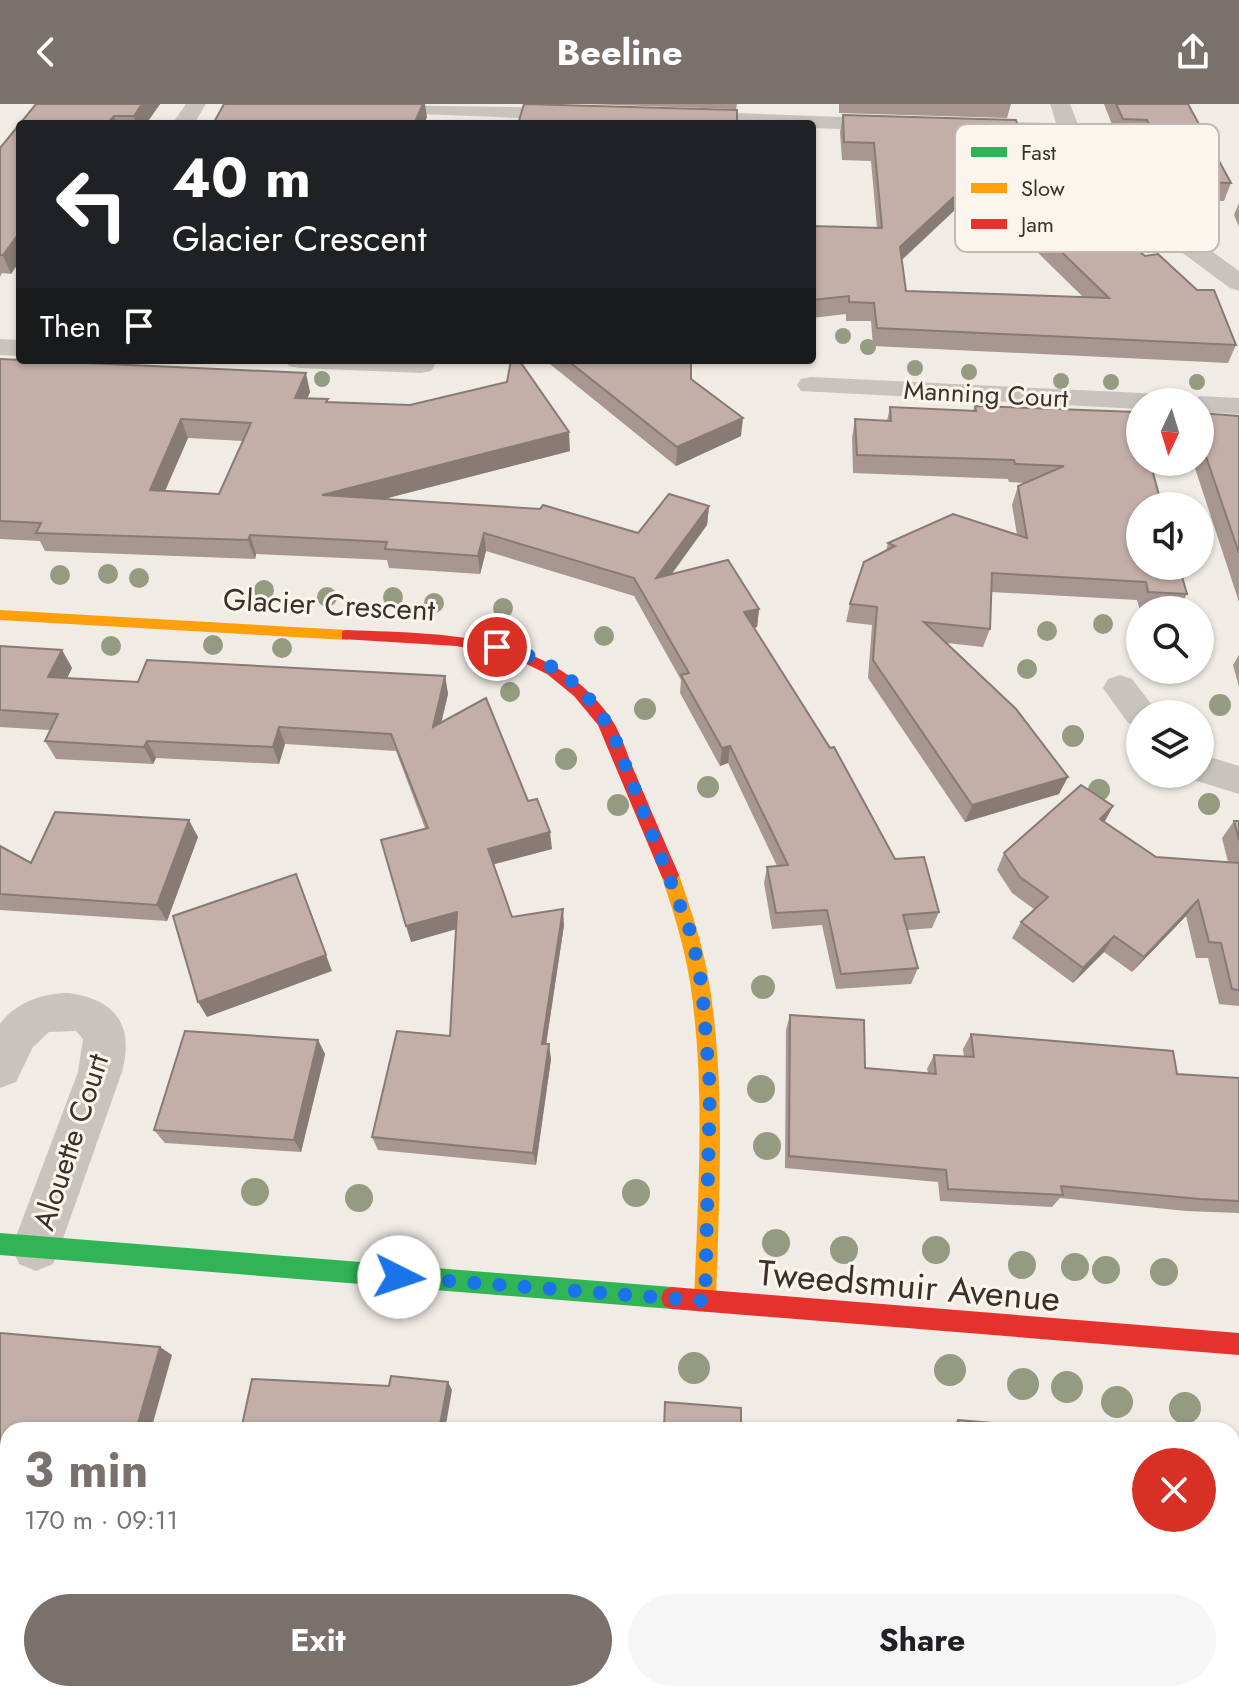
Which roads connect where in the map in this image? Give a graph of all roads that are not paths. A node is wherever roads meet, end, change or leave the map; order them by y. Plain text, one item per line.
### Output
1 (312, 104) edge
2 (1060, 104) edge
3 (600, 114) edge
4 (490, 117) edge
5 (662, 117) edge
6 (732, 120) edge
7 (816, 123) edge
8 (1067, 124) edge
9 (955, 127) edge
10 (1197, 252) edge
11 (1239, 283) edge
12 (397, 364) edge
13 (421, 365) dead end
14 (811, 385) dead end
15 (1126, 400) edge
16 (1214, 405) edge
17 (1239, 406) edge
18 (0, 615) edge
19 (1214, 772) edge
20 (1239, 780) edge
21 (0, 1068) edge
22 (18, 1246) edge
23 (705, 1301) junction
24 (1239, 1344) edge

1 - 4 street
2 - 8 street
3 - 4 street
5 - 6 street
7 - 9 street
10 - 11 street
12 - 13 street
14 - 15 street, Manning Court
16 - 17 street
18 - 23 street, Glacier Crescent
19 - 20 street
21 - 22 street, Alouette Court
22 - 23 street, Tweedsmuir Avenue
23 - 24 street, Tweedsmuir Avenue

